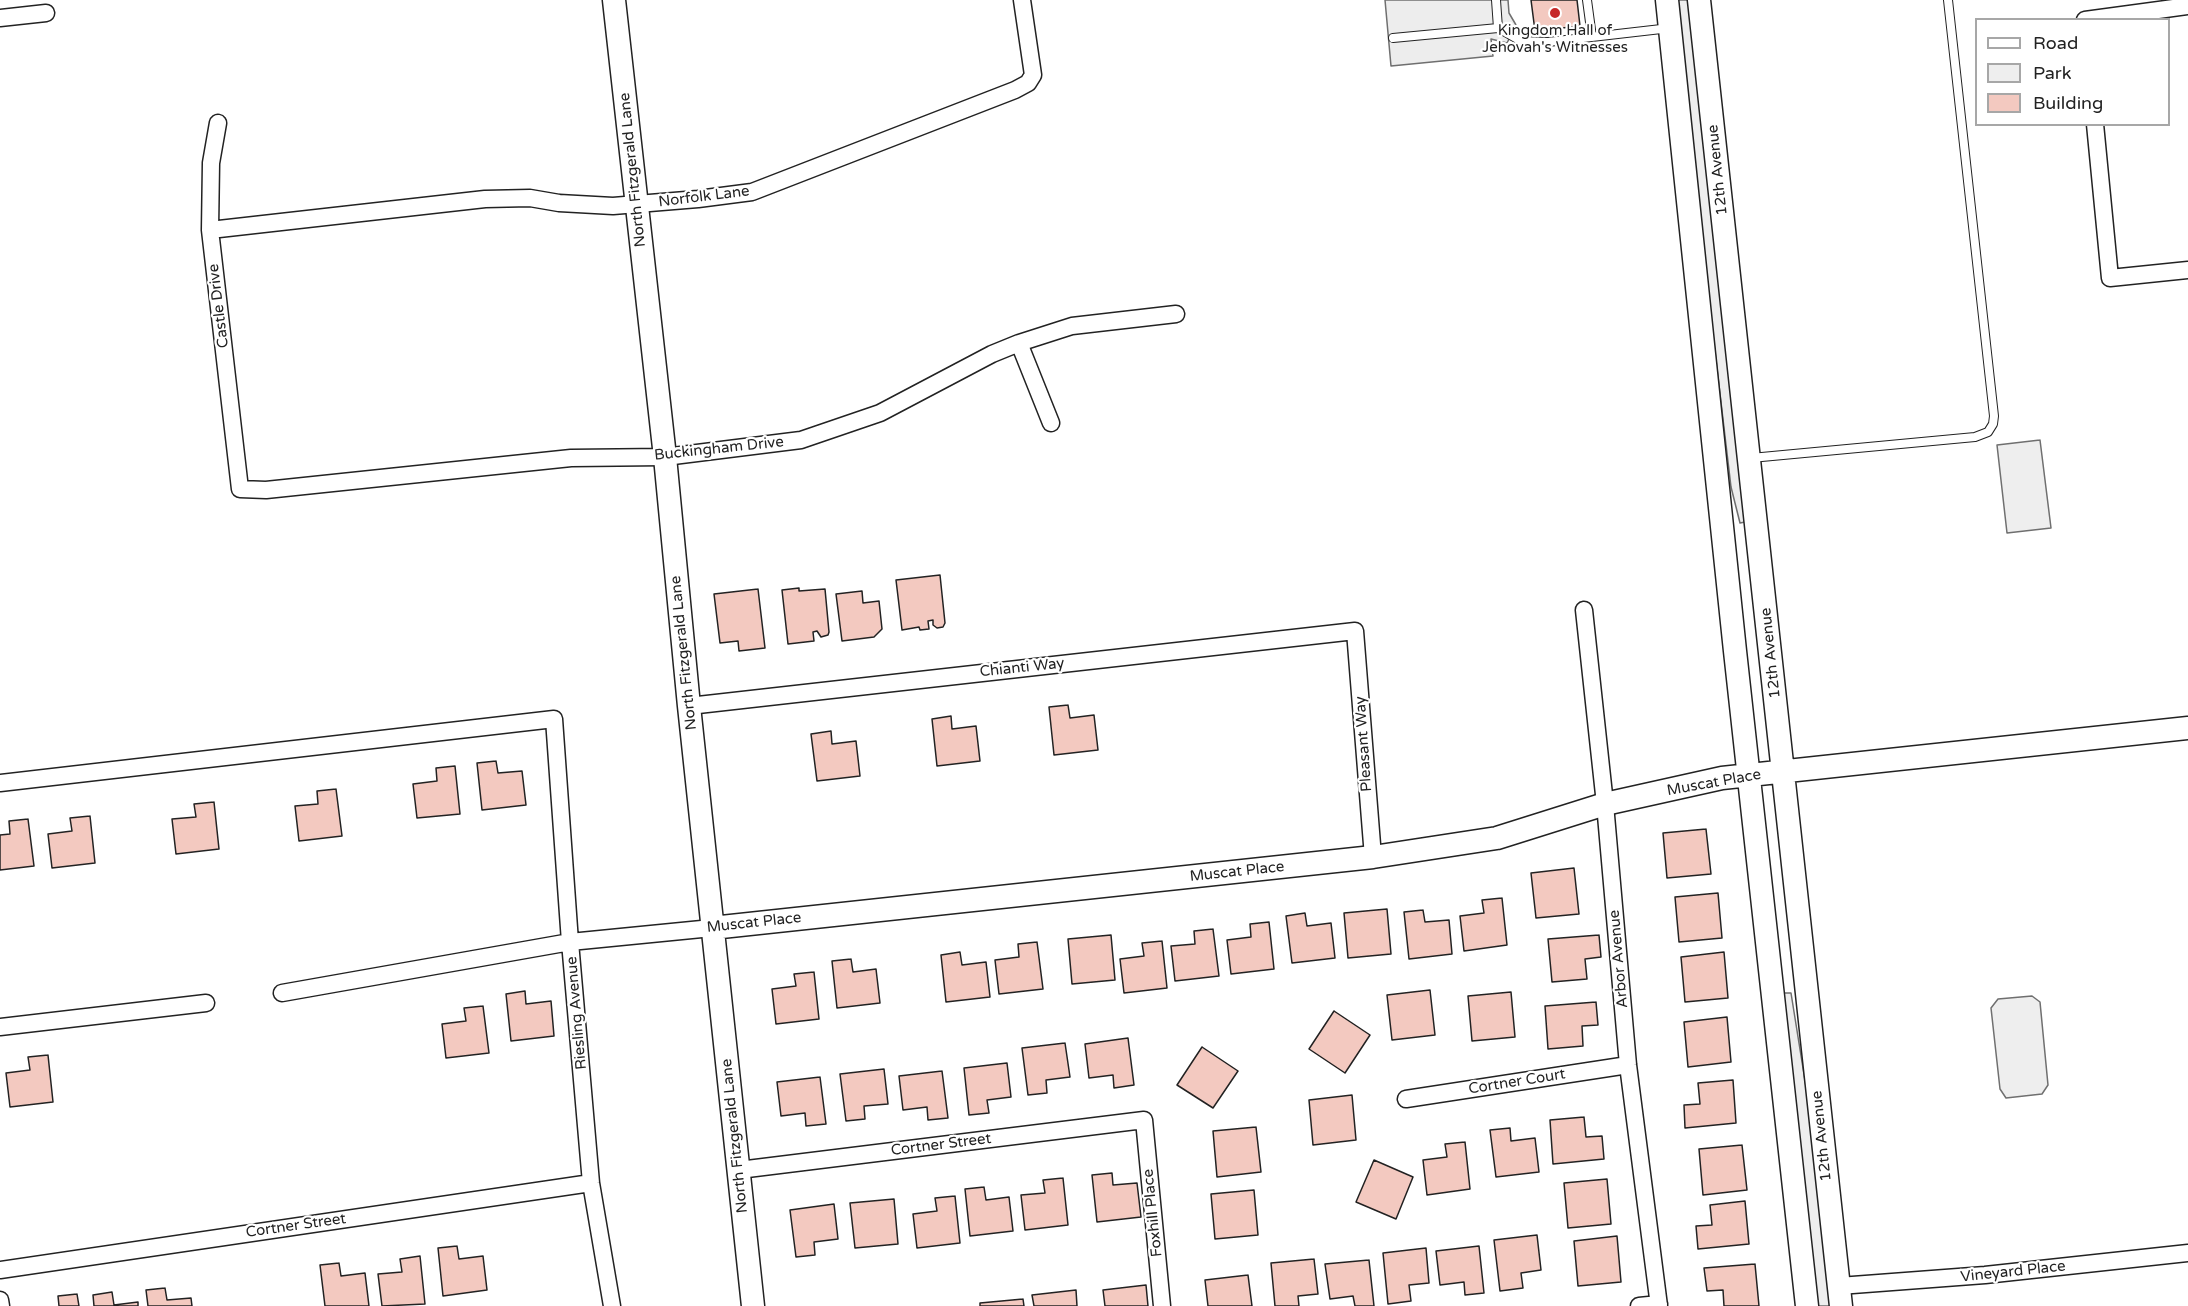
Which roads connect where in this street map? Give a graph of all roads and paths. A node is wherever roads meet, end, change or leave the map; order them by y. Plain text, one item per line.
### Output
1 (614, 0) edge
2 (1022, 0) edge
3 (1496, 0) edge
4 (1587, 0) edge
5 (1667, 0) edge
6 (1699, 0) edge
7 (1948, 0) edge
8 (2188, 6) edge
9 (46, 13) dead end
10 (0, 18) edge
11 (2093, 18) edge
12 (1498, 28) junction
13 (1670, 28) junction
14 (1592, 37) junction
15 (1393, 38) dead end
16 (218, 123) dead end
17 (2095, 126) edge
18 (637, 205) junction
19 (210, 230) junction
20 (2188, 270) edge
21 (1176, 314) dead end
22 (1019, 343) junction
23 (1051, 423) dead end
24 (665, 457) junction
25 (1750, 458) junction
26 (240, 489) joint
27 (1584, 610) dead end
28 (1355, 631) joint
29 (689, 706) junction
30 (2188, 728) edge
31 (1784, 772) junction
32 (1749, 776) junction
33 (0, 783) edge
34 (1605, 804) junction
35 (1373, 857) junction
36 (712, 928) junction
37 (570, 942) junction
38 (282, 993) dead end
39 (206, 1003) dead end
40 (0, 1027) edge
41 (1628, 1065) junction
42 (1406, 1099) dead end
43 (1144, 1120) joint
44 (739, 1170) junction
45 (591, 1183) junction
46 (2188, 1253) edge
47 (0, 1270) edge
48 (1840, 1296) edge
49 (0, 1300) edge
50 (1659, 1305) edge
51 (1, 1306) edge
52 (612, 1306) edge
53 (753, 1306) edge
54 (1162, 1306) edge
55 (1639, 1306) edge
56 (1807, 1306) edge

1 - 18 street, North Fitzgerald Lane
2 - 18 street, Norfolk Lane
3 - 12 lane
4 - 14 lane
5 - 13 street
6 - 25 street, 12th Avenue
7 - 25 lane
8 - 11 street
9 - 10 street
12 - 14 lane
12 - 15 lane
13 - 14 lane
13 - 32 street
16 - 19 street, Castle Drive
17 - 20 street
18 - 19 street, Norfolk Lane
18 - 24 street, North Fitzgerald Lane
19 - 26 street, Castle Drive
21 - 22 street, Buckingham Drive
22 - 23 street
22 - 24 street, Buckingham Drive
24 - 26 street, Buckingham Drive
24 - 29 street, North Fitzgerald Lane
25 - 31 street, 12th Avenue
27 - 34 street, Arbor Avenue
28 - 29 street, Chianti Way
28 - 35 street, Pleasant Way
29 - 36 street, North Fitzgerald Lane
30 - 31 street, Muscat Place
31 - 32 street, Muscat Place
31 - 48 street, 12th Avenue
32 - 34 street, Muscat Place
32 - 56 street
33 - 37 street, Riesling Avenue
34 - 35 street, Muscat Place
34 - 41 street, Arbor Avenue
35 - 36 street, Muscat Place
36 - 37 street, Muscat Place
36 - 44 street, North Fitzgerald Lane
37 - 38 street, Muscat Place
37 - 45 street, Riesling Avenue
39 - 40 street
41 - 42 street, Cortner Court
41 - 50 street, Arbor Avenue
43 - 44 street, Cortner Street
43 - 54 street, Foxhill Place
44 - 53 street, North Fitzgerald Lane
45 - 47 street, Cortner Street
45 - 52 street, Riesling Avenue
46 - 48 street, Vineyard Place
49 - 51 street
50 - 55 street

